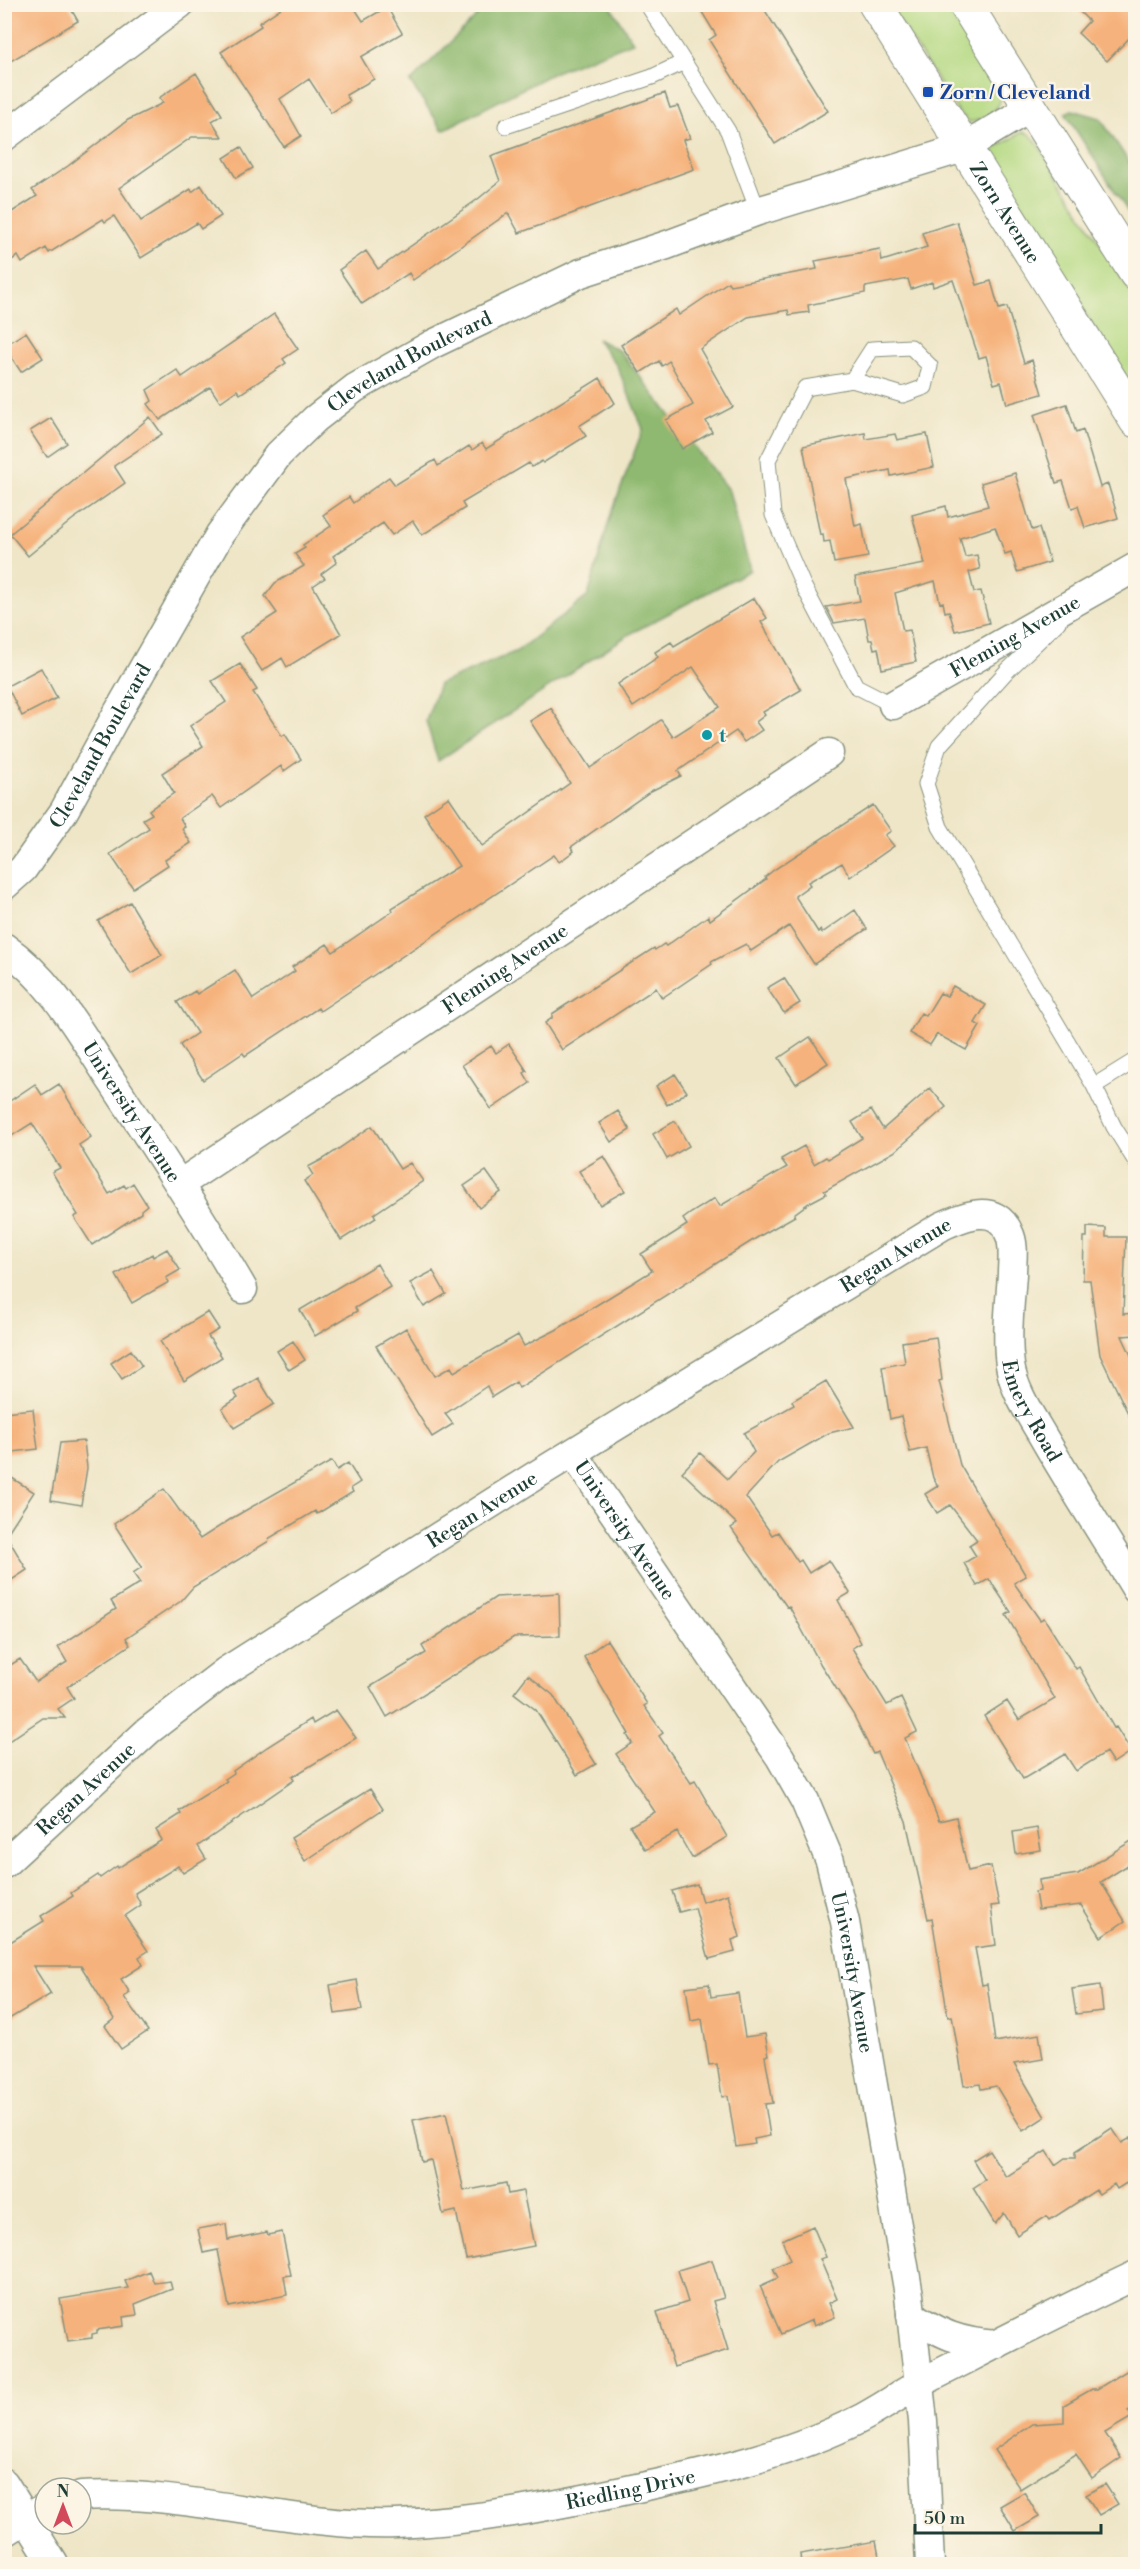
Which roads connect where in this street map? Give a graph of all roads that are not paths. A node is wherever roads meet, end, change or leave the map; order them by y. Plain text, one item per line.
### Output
1 (180, 4) edge
2 (647, 4) edge
3 (875, 4) edge
4 (965, 4) edge
5 (684, 62) junction
6 (1030, 108) junction
7 (506, 126) dead end
8 (4, 138) edge
9 (963, 148) junction
10 (758, 211) junction
11 (1136, 274) edge
12 (852, 380) junction
13 (1136, 421) edge
14 (1136, 567) edge
15 (1088, 592) junction
16 (893, 705) joint
17 (829, 753) dead end
18 (4, 886) edge
19 (4, 947) edge
20 (1136, 1060) edge
21 (1094, 1086) junction
22 (1136, 1162) edge
23 (180, 1184) junction
24 (994, 1216) joint
25 (243, 1289) dead end
26 (573, 1453) junction
27 (1136, 1589) edge
28 (4, 1864) edge
29 (1136, 2275) edge
30 (911, 2315) junction
31 (996, 2345) junction
32 (919, 2384) junction
33 (4, 2483) edge
34 (93, 2496) edge
35 (25, 2520) edge
36 (54, 2565) edge
37 (930, 2565) edge

1 - 8 street
2 - 5 lane
3 - 9 main road, Zorn Avenue
4 - 6 main road
5 - 7 lane
5 - 10 lane
6 - 9 street, Cleveland Boulevard
6 - 11 main road
9 - 10 street, Cleveland Boulevard
9 - 13 main road, Zorn Avenue
10 - 18 street, Cleveland Boulevard
12 - 12 lane
12 - 16 lane
14 - 15 street, Fleming Avenue
15 - 16 street, Fleming Avenue
15 - 21 lane
17 - 23 street, Fleming Avenue
19 - 23 street, University Avenue
20 - 21 lane
21 - 22 lane
23 - 25 street, University Avenue
24 - 26 street, Regan Avenue
24 - 27 street, Emery Road
26 - 28 street, Regan Avenue
26 - 30 street, University Avenue
29 - 31 street, Riedling Drive
30 - 31 street
30 - 32 street, University Avenue
31 - 32 street, Riedling Drive
32 - 34 street, Riedling Drive
32 - 37 street, University Avenue
33 - 35 street
35 - 36 street

